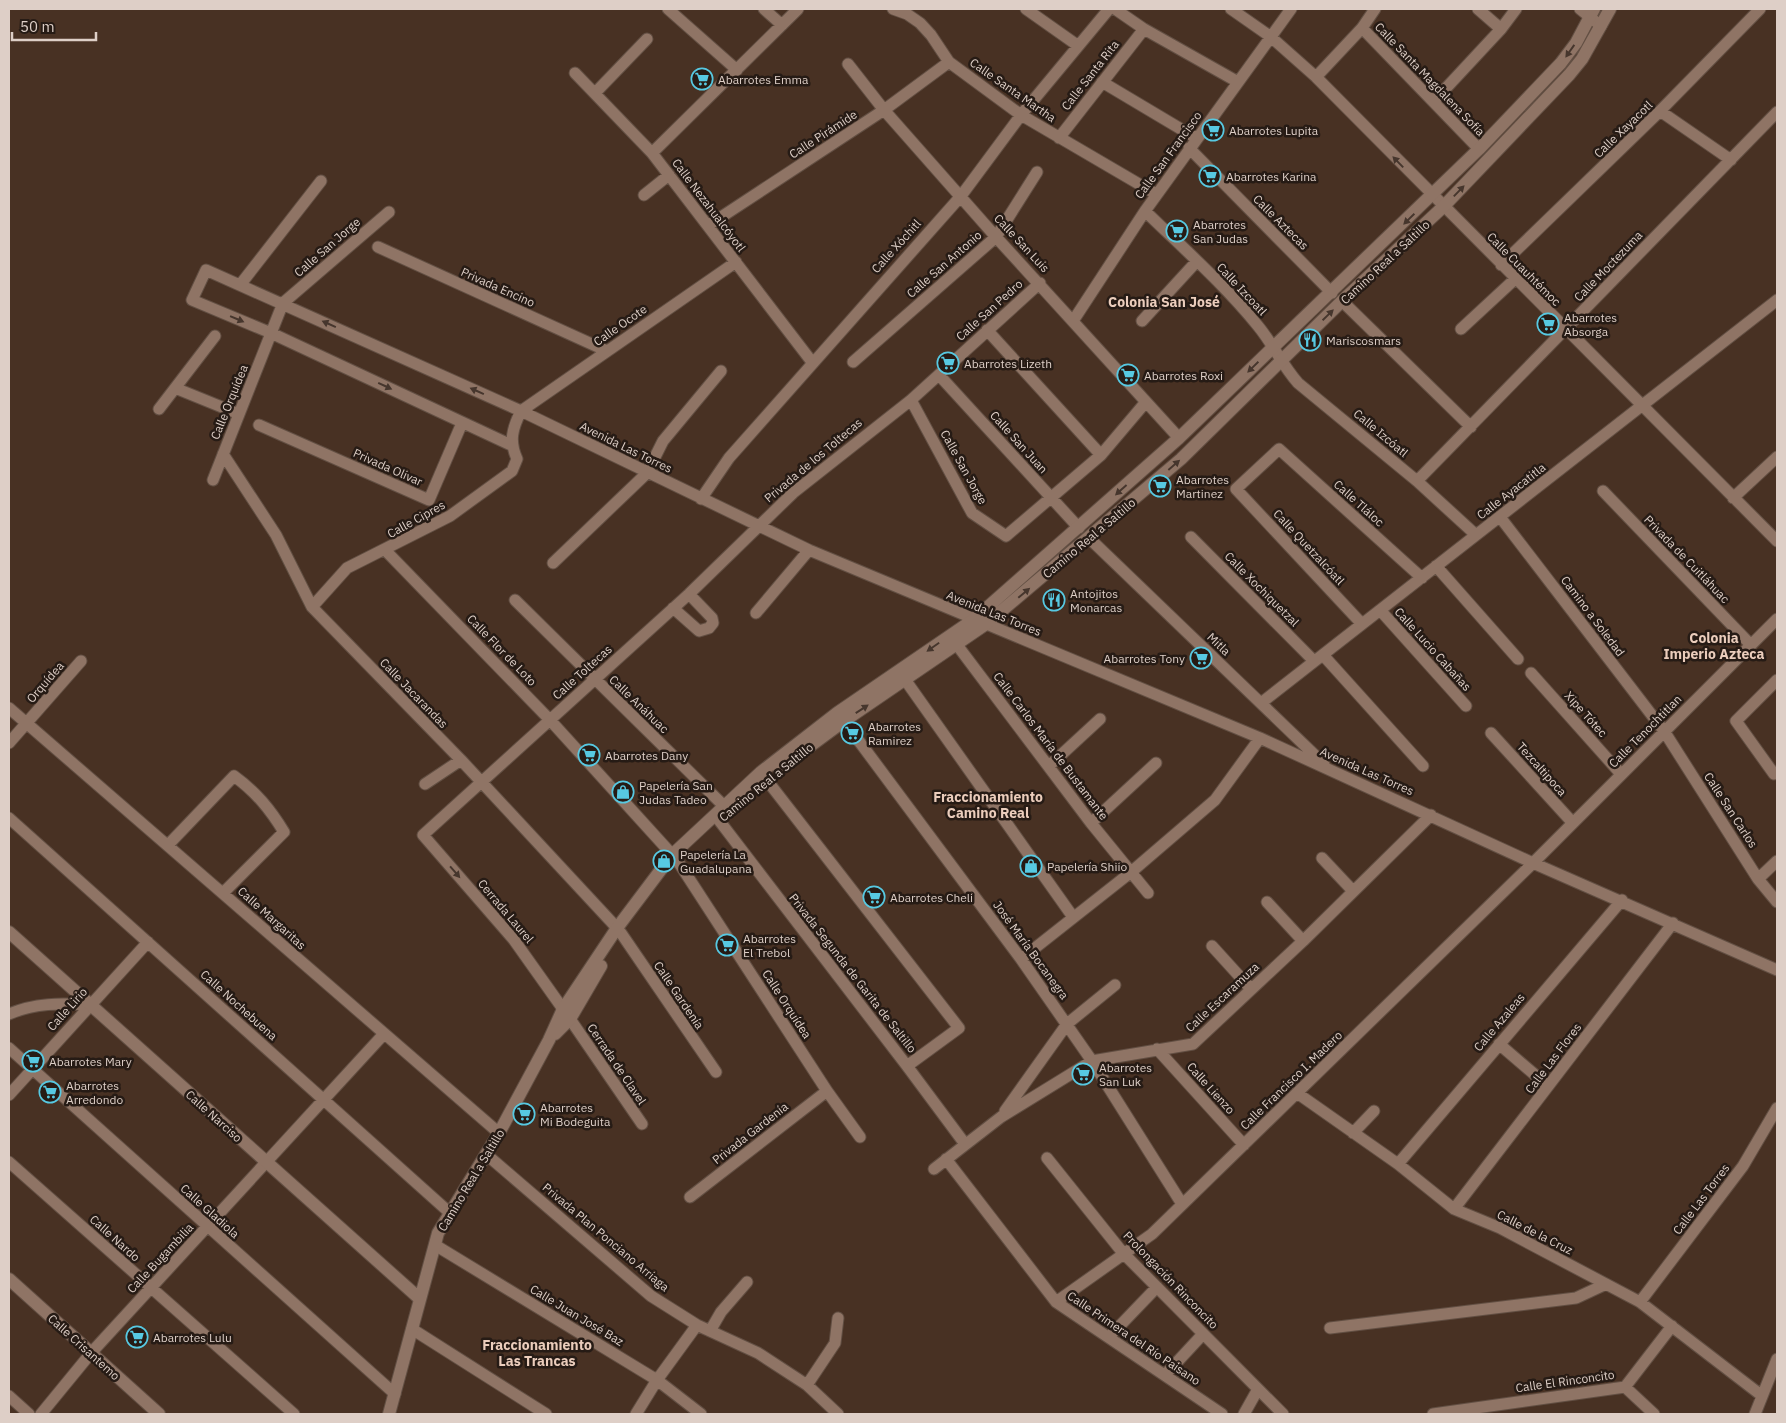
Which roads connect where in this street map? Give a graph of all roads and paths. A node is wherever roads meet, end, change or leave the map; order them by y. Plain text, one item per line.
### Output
1 (668, 9) edge
2 (764, 9) edge
3 (798, 9) edge
4 (893, 9) edge
5 (1026, 9) edge
6 (1109, 9) edge
7 (1115, 9) edge
8 (1231, 9) edge
9 (1291, 9) edge
10 (1374, 9) edge
11 (1478, 9) edge
12 (1516, 9) edge
13 (1610, 9) edge
14 (1760, 9) edge
15 (1588, 11) edge
16 (782, 25) junction
17 (1601, 26) junction
18 (1362, 28) junction
19 (1144, 29) junction
20 (1502, 29) junction
21 (1271, 38) junction
22 (647, 39) dead end
23 (1077, 45) junction
24 (949, 62) junction
25 (848, 64) dead end
26 (738, 70) junction
27 (575, 73) dead end
28 (1316, 77) junction
29 (1102, 82) junction
30 (1238, 82) junction
31 (595, 93) junction
32 (1434, 101) junction
33 (884, 110) junction
34 (1660, 111) junction
35 (1777, 112) edge
36 (1021, 115) junction
37 (1059, 138) junction
38 (1196, 138) junction
39 (1189, 148) junction
40 (1479, 149) junction
41 (652, 153) junction
42 (1731, 160) junction
43 (1037, 172) dead end
44 (669, 175) junction
45 (321, 181) dead end
46 (644, 194) dead end
47 (1156, 194) junction
48 (960, 196) junction
49 (1432, 196) junction
50 (1443, 208) junction
51 (1144, 211) junction
52 (389, 212) dead end
53 (709, 225) junction
54 (996, 237) junction
55 (378, 247) dead end
56 (1197, 261) junction
57 (736, 262) junction
58 (1501, 265) junction
59 (1515, 279) junction
60 (1040, 282) junction
61 (240, 285) junction
62 (1337, 297) junction
63 (1777, 300) edge
64 (283, 303) junction
65 (1073, 321) junction
66 (1142, 321) dead end
67 (1460, 329) dead end
68 (987, 330) junction
69 (1565, 330) junction
70 (271, 333) junction
71 (215, 336) dead end
72 (1273, 348) junction
73 (607, 351) junction
74 (1281, 360) junction
75 (812, 362) junction
76 (853, 362) dead end
77 (721, 371) dead end
78 (939, 375) junction
79 (175, 388) junction
80 (911, 400) junction
81 (1145, 402) junction
82 (1641, 406) junction
83 (159, 409) dead end
84 (521, 411) junction
85 (239, 414) junction
86 (888, 416) joint
87 (462, 423) junction
88 (259, 425) dead end
89 (1470, 427) junction
90 (1179, 438) junction
91 (511, 445) junction
92 (223, 454) junction
93 (1100, 455) junction
94 (1777, 457) edge
95 (647, 473) junction
96 (212, 480) dead end
97 (1417, 481) junction
98 (1236, 488) joint
99 (1603, 491) dead end
100 (1051, 498) junction
101 (1733, 498) junction
102 (701, 499) junction
103 (1500, 517) junction
104 (757, 526) junction
105 (1078, 528) junction
106 (1476, 535) junction
107 (1191, 537) dead end
108 (1089, 538) junction
109 (1777, 541) edge
110 (386, 550) junction
111 (809, 550) junction
112 (553, 563) dead end
113 (1436, 566) junction
114 (1422, 578) junction
115 (689, 594) junction
116 (515, 600) dead end
117 (312, 607) junction
118 (673, 608) junction
119 (1380, 610) junction
120 (756, 613) dead end
121 (1777, 619) edge
122 (973, 620) junction
123 (986, 624) junction
124 (1362, 624) junction
125 (954, 640) junction
126 (1751, 645) junction
127 (1319, 658) junction
128 (1518, 659) dead end
129 (81, 661) dead end
130 (1531, 673) dead end
131 (595, 680) junction
132 (1777, 680) edge
133 (906, 681) junction
134 (1261, 703) junction
135 (1466, 706) dead end
136 (9, 708) edge
137 (1100, 718) dead end
138 (550, 720) junction
139 (844, 721) junction
140 (26, 725) junction
141 (1664, 731) junction
142 (1491, 733) dead end
143 (1260, 738) junction
144 (9, 743) edge
145 (461, 760) junction
146 (1156, 763) dead end
147 (1049, 766) junction
148 (1423, 766) dead end
149 (1330, 769) junction
150 (1777, 772) edge
151 (1621, 774) junction
152 (766, 779) junction
153 (481, 782) junction
154 (425, 784) dead end
155 (724, 806) junction
156 (1431, 815) junction
157 (9, 818) edge
158 (718, 819) junction
159 (1572, 822) junction
160 (1091, 823) junction
161 (423, 835) joint
162 (168, 845) junction
163 (675, 857) junction
164 (1322, 858) dead end
165 (1777, 861) edge
166 (1533, 863) junction
167 (1130, 873) junction
168 (1758, 879) junction
169 (1353, 892) junction
170 (223, 893) junction
171 (1148, 893) dead end
172 (1622, 900) junction
173 (1267, 902) dead end
174 (1777, 902) edge
175 (1073, 917) junction
176 (1673, 923) junction
177 (618, 930) junction
178 (9, 932) edge
179 (1303, 941) junction
180 (148, 942) junction
181 (1212, 946) dead end
182 (1021, 959) junction
183 (1777, 970) edge
184 (1115, 985) dead end
185 (1250, 989) junction
186 (89, 1005) junction
187 (9, 1014) edge
188 (566, 1014) junction
189 (1067, 1024) junction
190 (383, 1035) junction
191 (1499, 1044) junction
192 (9, 1048) edge
193 (1157, 1049) junction
194 (1092, 1061) junction
195 (908, 1066) junction
196 (32, 1069) junction
197 (716, 1072) dead end
198 (1548, 1086) junction
199 (827, 1091) junction
200 (1297, 1093) junction
201 (9, 1095) edge
202 (324, 1100) junction
203 (1777, 1108) edge
204 (1374, 1111) dead end
205 (1001, 1116) junction
206 (642, 1124) dead end
207 (499, 1133) junction
208 (1353, 1133) junction
209 (860, 1138) dead end
210 (965, 1144) junction
211 (1244, 1145) junction
212 (487, 1155) junction
213 (1046, 1158) dead end
214 (946, 1159) junction
215 (9, 1162) edge
216 (266, 1163) junction
217 (1398, 1164) junction
218 (934, 1169) dead end
219 (690, 1197) dead end
220 (1182, 1204) junction
221 (1454, 1209) junction
222 (450, 1213) junction
223 (207, 1227) junction
224 (435, 1245) junction
225 (1123, 1253) junction
226 (9, 1279) edge
227 (747, 1282) dead end
228 (1606, 1284) junction
229 (1157, 1287) junction
230 (150, 1288) junction
231 (420, 1299) junction
232 (1056, 1302) junction
233 (1640, 1302) junction
234 (838, 1318) dead end
235 (696, 1325) junction
236 (1672, 1326) junction
237 (1330, 1328) dead end
238 (412, 1329) junction
239 (710, 1331) junction
240 (1204, 1334) junction
241 (1109, 1337) junction
242 (91, 1353) junction
243 (1777, 1359) edge
244 (1165, 1375) junction
245 (1774, 1375) edge
246 (657, 1380) junction
247 (807, 1385) junction
248 (1625, 1387) junction
249 (1258, 1389) junction
250 (395, 1394) junction
251 (1761, 1395) junction
252 (9, 1396) edge
253 (1477, 1411) edge
254 (28, 1414) edge
255 (41, 1414) edge
256 (159, 1414) edge
257 (294, 1414) edge
258 (389, 1414) edge
259 (546, 1414) edge
260 (636, 1414) edge
261 (701, 1414) edge
262 (838, 1414) edge
263 (1222, 1414) edge
264 (1244, 1414) edge
265 (1283, 1414) edge
266 (1433, 1414) edge
267 (1654, 1414) edge
268 (1755, 1414) edge

1 - 26 street
2 - 16 street
3 - 16 street
4 - 24 street, Calle Santa Martha
5 - 23 street
6 - 23 street, Calle Xóchitl
7 - 19 street
8 - 21 street, Calle Cuauhtémoc
9 - 21 street, Calle San Francisco
10 - 18 street
11 - 20 street
12 - 20 street
13 - 17 street, Camino Real a Saltillo
14 - 34 street, Calle Xayacotl
15 - 17 street
15 -> 40 street, Camino Real a Saltillo
16 - 26 street
50 -> 17 street, Camino Real a Saltillo
18 - 28 street
18 - 32 street, Calle Santa Magdalena Sofía
19 - 29 street, Calle Santa Rita
19 - 30 street
20 - 32 street
21 - 28 street, Calle Cuauhtémoc
21 - 30 street, Calle San Francisco
22 - 31 street
23 - 36 street, Calle Xóchitl
24 - 33 street, Calle Pirámide
24 - 36 street, Calle Santa Martha
25 - 33 street, Calle San Luis
26 - 41 street
27 - 31 street, Calle Nezahualcóyotl
49 -> 28 street, Calle Cuauhtémoc
29 - 37 street, Calle Santa Rita
29 - 38 street
30 - 38 street, Calle San Francisco
31 - 41 street, Calle Nezahualcóyotl
32 - 40 street, Calle Santa Magdalena Sofía
33 - 48 street, Calle San Luis
33 - 53 street, Calle Pirámide
34 - 42 street
34 - 58 street, Calle Xayacotl
35 - 42 street, Calle Moctezuma
36 - 37 street, Calle Santa Martha
36 - 48 street, Calle Xóchitl
37 - 47 street, Calle Santa Martha
38 - 39 street, Calle San Francisco
39 - 47 street, Calle San Francisco
39 - 62 street, Calle Aztecas
40 - 49 street, Camino Real a Saltillo
41 - 44 street, Calle Nezahualcóyotl
42 - 69 street, Calle Moctezuma
43 - 54 street, Calle San Antonio
44 - 46 street
44 - 53 street, Calle Nezahualcóyotl
45 - 61 street
47 - 51 street, Calle San Francisco
48 - 54 street, Calle San Luis
48 - 75 street, Calle Xóchitl
49 - 50 street, Calle Cuauhtémoc
49 -> 62 street, Camino Real a Saltillo
50 - 58 street, Calle Cuauhtémoc
50 - 62 street, Camino Real a Saltillo
51 - 56 street, Calle Izcoatl
51 - 65 street, Calle San Francisco
52 - 64 street, Calle San Jorge
53 - 57 street, Calle Nezahualcóyotl
54 - 60 street, Calle San Luis
54 - 76 street, Calle San Antonio
55 - 73 street, Privada Encino
56 - 66 street
56 - 72 street, Calle Izcoatl
57 - 73 street, Calle Ocote
57 - 75 street, Calle Nezahualcóyotl
58 - 59 street, Calle Cuauhtémoc
59 - 67 street
59 - 69 street, Calle Cuauhtémoc
60 - 65 street, Calle San Luis
60 - 68 street, Calle San Pedro
61 - 64 street, Avenida Las Torres
61 -> 70 street, Avenida Las Torres
62 - 72 street, Camino Real a Saltillo
74 -> 62 street, Camino Real a Saltillo
62 - 89 street, Calle Aztecas
63 - 82 street, Calle Ayacatitla
64 - 70 street, Calle Orquídea
84 -> 64 street, Avenida Las Torres
65 - 81 street, Calle San Luis
68 - 78 street, Calle San Pedro
68 - 93 street
69 - 82 street, Calle Cuauhtémoc
69 - 89 street, Calle Moctezuma
70 - 85 street, Calle Orquídea
70 -> 87 street
71 - 79 street
72 - 74 street, Calle Izcóatl
72 -> 90 street, Camino Real a Saltillo
73 - 84 street, Calle Ocote
74 - 97 street, Calle Izcóatl
108 -> 74 street, Camino Real a Saltillo
75 - 102 street, Calle Xóchitl
77 - 95 street
78 - 80 street, Calle San Pedro
78 - 100 street, Calle San Juan
79 - 83 street
79 - 85 street
80 - 86 street, Calle San Pedro
80 - 100 street, Calle San Jorge
81 - 90 street, Calle San Luis
81 - 93 street
82 - 101 street, Calle Cuauhtémoc
82 - 103 street, Calle Ayacatitla
84 - 91 street, Calle Cipres
84 - 95 street, Avenida Las Torres
85 - 92 street, Calle Orquídea
86 - 104 street, Privada de los Toltecas
87 - 88 street, Privada Olivar
87 - 91 street
89 - 97 street, Calle Moctezuma
90 -> 105 street, Camino Real a Saltillo
91 - 110 street, Calle Cipres
92 - 96 street, Calle Orquídea
92 - 117 street, Calle Jacarandas
93 - 100 street
94 - 101 street
95 - 102 street, Avenida Las Torres
95 - 112 street
97 - 106 street, Calle Izcóatl
98 - 114 street, Calle Tláloc
98 - 124 street, Calle Quetzalcóatl
99 - 126 street, Privada de Cuitláhuac
100 - 105 street, Calle San Juan
101 - 109 street, Calle Cuauhtémoc
102 - 104 street, Avenida Las Torres
103 - 106 street, Calle Ayacatitla
103 - 141 street, Camino a Soledad
104 - 111 street, Avenida Las Torres
104 - 115 street, Calle Toltecas
105 - 122 street, Camino Real a Saltillo
106 - 113 street, Calle Ayacatitla
107 - 127 street, Calle Xochiquetzal
123 -> 108 street, Camino Real a Saltillo
108 - 134 street, Mitla
110 - 117 street, Calle Cipres
110 - 138 street, Calle Flor de Loto
111 - 120 street
111 - 122 street, Avenida Las Torres
113 - 114 street, Calle Ayacatitla
113 - 128 street
114 - 119 street, Calle Ayacatitla
115 - 118 street, Calle Toltecas
115 - 118 street
116 - 131 street, Calle Anáhuac
117 - 145 street, Calle Jacarandas
118 - 131 street, Calle Toltecas
119 - 124 street, Calle Ayacatitla
119 - 135 street, Calle Lucio Cabañas
121 - 126 street, Calle Tenochtitlan
122 - 123 street, Avenida Las Torres
122 - 125 street, Camino Real a Saltillo
123 - 125 street, Camino Real a Saltillo
123 - 143 street, Avenida Las Torres
124 - 127 street, Calle Ayacatitla
125 - 133 street, Camino Real a Saltillo
125 - 147 street, Calle Carlos María de Bustamante
125 -> 155 street, Camino Real a Saltillo
126 - 141 street, Calle Tenochtitlan
127 - 134 street, Calle Ayacatitla
127 - 148 street, Calle Xochiquetzal
129 - 140 street, Orquídea
130 - 151 street, Xipe Tótec
131 - 138 street, Calle Toltecas
131 - 155 street, Calle Anáhuac
132 - 150 street
139 -> 133 street, Camino Real a Saltillo
133 - 175 street
134 - 149 street, Mitla
136 - 140 street, Calle Margaritas
137 - 147 street
138 - 153 street, Calle Toltecas
138 - 163 street, Calle Flor de Loto
139 - 152 street, Camino Real a Saltillo
139 - 182 street, José María Bocanegra
140 - 144 street, Orquídea
140 - 162 street, Calle Margaritas
141 - 151 street, Calle Tenochtitlan
141 - 168 street, Calle San Carlos
142 - 159 street, Tezcaltipoca
143 - 149 street, Avenida Las Torres
143 - 167 street
145 - 153 street, Calle Jacarandas
145 - 154 street
146 - 160 street
147 - 160 street, Calle Carlos María de Bustamante
149 - 156 street, Avenida Las Torres
151 - 159 street, Calle Tenochtitlan
152 - 158 street, Camino Real a Saltillo
152 - 195 street
153 - 161 street, Calle Toltecas
153 - 177 street, Calle Jacarandas
155 - 163 street, Camino Real a Saltillo
156 - 166 street, Avenida Las Torres
156 - 169 street, Calle Escaramuza
157 - 180 street, Calle Nochebuena
158 - 163 street, Camino Real a Saltillo
158 - 195 street, Privada Segunda de Garita de Saltillo
159 - 166 street, Calle Tenochtitlan
160 - 167 street, Calle Carlos María de Bustamante
161 -> 188 street, Cerrada Laurel
162 - 170 street, Calle Margaritas
162 - 170 street
163 - 177 street, Camino Real a Saltillo
163 - 199 street, Calle Orquídea
164 - 169 street
165 - 168 street
166 - 172 street, Avenida Las Torres
166 - 200 street, Calle Francisco I. Madero
167 - 171 street, Calle Carlos María de Bustamante
167 - 175 street
168 - 174 street, Calle San Carlos
169 - 179 street, Calle Escaramuza
170 - 190 street, Calle Margaritas
172 - 176 street, Avenida Las Torres
172 - 191 street, Calle Azaleas
173 - 179 street
175 - 182 street
176 - 183 street, Avenida Las Torres
176 - 198 street, Calle Las Flores
177 - 188 street, Camino Real a Saltillo
177 - 197 street, Calle Gardenía
178 - 186 street, Calle Narciso
179 - 185 street, Calle Escaramuza
180 - 186 street, Calle Lirio
180 - 202 street, Calle Nochebuena
181 - 185 street
182 - 189 street, José María Bocanegra
184 - 189 street
185 - 193 street, Calle Escaramuza
186 - 187 street
186 - 196 street, Calle Lirio
186 - 216 street, Calle Narciso
188 - 206 street, Cerrada de Clavel
188 - 207 street, Camino Real a Saltillo
189 - 194 street, José María Bocanegra
189 - 205 street
190 - 202 street, Calle Bugambilia
190 - 207 street, Calle Margaritas
191 - 198 street
191 - 217 street, Calle Azaleas
192 - 196 street, Calle Gladiola
193 - 194 street, Calle Escaramuza
193 - 211 street, Calle Lienzo
194 - 205 street, Calle Escaramuza
194 - 220 street, José María Bocanegra
195 - 210 street, Privada Segunda de Garita de Saltillo
196 - 201 street, Calle Lirio
196 - 223 street, Calle Gladiola
198 - 221 street, Calle Las Flores
199 - 209 street, Calle Orquídea
199 - 219 street, Privada Gardenía
200 - 208 street, Calle de la Cruz
200 - 211 street, Calle Francisco I. Madero
202 - 216 street, Calle Bugambilia
202 - 222 street, Calle Nochebuena
203 - 233 street, Calle Las Torres
204 - 208 street
205 - 210 street, Calle Escaramuza
207 - 212 street, Camino Real a Saltillo
208 - 217 street, Calle de la Cruz
210 - 214 street, Calle Escaramuza
211 - 220 street, Calle Francisco I. Madero
212 - 222 street, Camino Real a Saltillo
212 - 235 street, Privada Plan Ponciano Arriaga
213 - 225 street, Prolongación Rinconcito
214 - 218 street, Calle Escaramuza
214 - 232 street, Calle Primera del Río Paisano
215 - 230 street, Calle Nardo
216 - 223 street, Calle Bugambilia
216 - 231 street, Calle Narciso
217 - 221 street, Calle de la Cruz
220 - 225 street, Calle Francisco I. Madero
221 - 228 street, Calle de la Cruz
222 - 224 street, Camino Real a Saltillo
223 - 230 street, Calle Bugambilia
223 - 250 street, Calle Gladiola
224 - 231 street, Camino Real a Saltillo
224 - 246 street, Calle Juan José Baz
225 - 229 street, Prolongación Rinconcito
225 - 232 street, Calle Francisco I. Madero
226 - 242 street, Calle Crisantemo
227 - 239 street
228 - 233 street, Calle de la Cruz
228 - 237 street
229 - 240 street, Prolongación Rinconcito
229 - 241 street
230 - 242 street, Calle Bugambilia
230 - 257 street, Calle Nardo
231 - 238 street, Camino Real a Saltillo
232 - 241 street, Calle Primera del Río Paisano
233 - 236 street, Calle de la Cruz
234 - 247 street
235 - 239 street, Privada Plan Ponciano Arriaga
235 - 246 street
236 - 248 street, Calle El Rinconcito
236 - 251 street, Calle de la Cruz
238 - 250 street, Camino Real a Saltillo
238 - 259 street
239 - 247 street, Privada Plan Ponciano Arriaga
240 - 244 street
240 - 249 street, Prolongación Rinconcito
241 - 244 street, Calle Primera del Río Paisano
242 - 255 street, Calle Bugambilia
242 - 256 street, Calle Crisantemo
243 - 245 street
244 - 263 street, Calle Primera del Río Paisano
245 - 251 street
246 - 260 street
246 - 261 street, Calle Juan José Baz
247 - 262 street, Privada Plan Ponciano Arriaga
248 - 253 street, Calle El Rinconcito
248 - 267 street
249 - 264 street
249 - 265 street, Prolongación Rinconcito
250 - 258 street, Camino Real a Saltillo
251 - 268 street
252 - 254 street
253 - 266 street, Calle El Rinconcito

